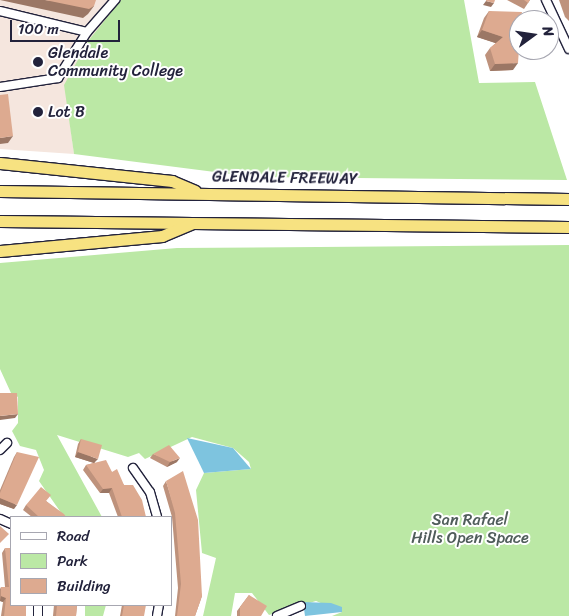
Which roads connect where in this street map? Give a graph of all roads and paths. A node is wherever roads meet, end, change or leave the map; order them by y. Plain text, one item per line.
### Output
1 (115, 0) edge
2 (546, 0) edge
3 (0, 11) edge
4 (14, 16) junction
5 (0, 17) edge
6 (87, 32) junction
7 (569, 49) edge
8 (0, 87) edge
9 (0, 162) edge
10 (0, 191) edge
11 (199, 192) junction
12 (569, 199) edge
13 (0, 220) edge
14 (196, 222) junction
15 (569, 227) edge
16 (0, 251) edge
17 (8, 443) dead end
18 (0, 450) edge
19 (133, 468) dead end
20 (157, 516) edge
21 (301, 606) dead end
22 (277, 616) edge

1 - 6 street
2 - 7 street
3 - 4 street
4 - 5 street
4 - 6 street
6 - 8 street
9 - 11 highway
10 - 11 highway, GLENDALE FREEWAY
11 - 12 highway, GLENDALE FREEWAY
13 - 14 highway
14 - 15 highway
14 - 16 highway
17 - 18 street
19 - 20 street
21 - 22 street

